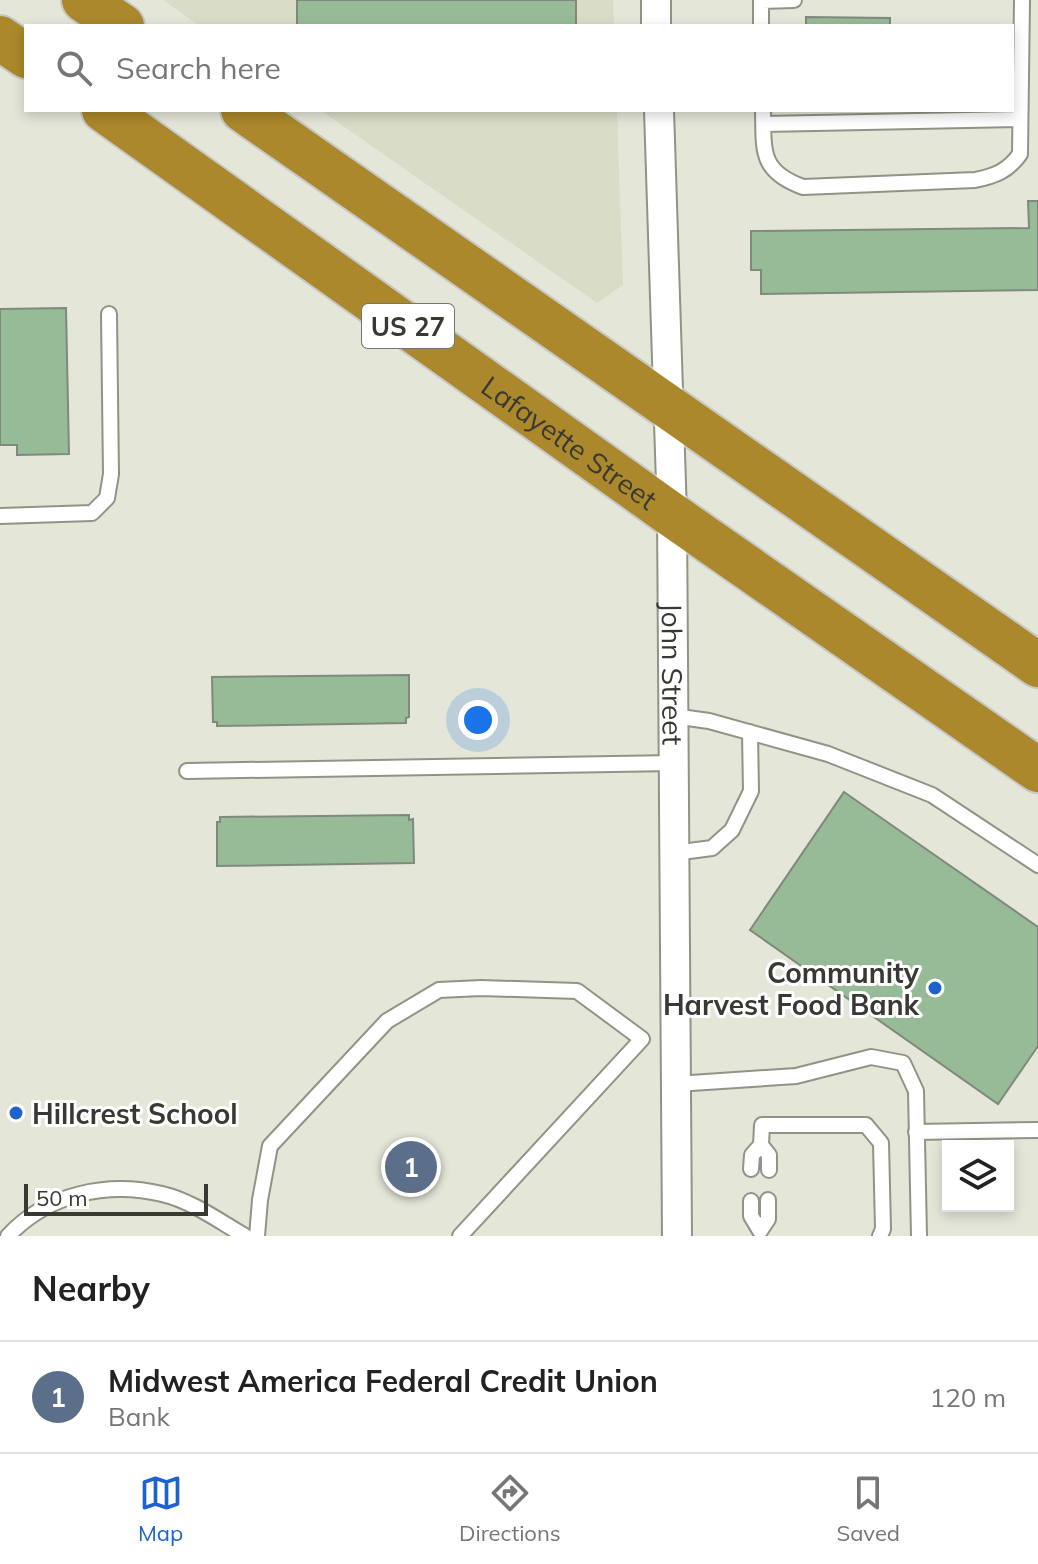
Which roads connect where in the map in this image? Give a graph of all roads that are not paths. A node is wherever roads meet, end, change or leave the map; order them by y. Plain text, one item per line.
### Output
1 (84, 0) edge
2 (656, 0) edge
3 (761, 0) edge
4 (794, 0) edge
5 (1022, 0) edge
6 (119, 24) edge
7 (656, 24) edge
8 (761, 24) edge
9 (0, 38) edge
10 (24, 55) edge
11 (107, 112) edge
12 (246, 112) edge
13 (659, 112) edge
14 (764, 117) edge
15 (1020, 119) junction
16 (109, 314) dead end
17 (667, 405) junction
18 (672, 515) junction
19 (0, 516) edge
20 (1038, 665) edge
21 (673, 716) junction
22 (750, 732) junction
23 (674, 763) junction
24 (1038, 770) edge
25 (187, 771) dead end
26 (674, 853) junction
27 (1038, 865) edge
28 (659, 1041) junction
29 (676, 1084) junction
30 (1038, 1130) edge
31 (916, 1132) junction
32 (761, 1145) junction
33 (751, 1169) dead end
34 (769, 1170) dead end
35 (768, 1200) dead end
36 (751, 1201) dead end
37 (760, 1233) edge
38 (8, 1236) edge
39 (245, 1236) edge
40 (257, 1236) edge
41 (460, 1236) edge
42 (677, 1236) edge
43 (880, 1236) edge
44 (919, 1236) edge

1 - 6 highway
2 - 7 street
3 - 4 lane
3 - 8 lane
5 - 15 lane
9 - 10 highway
11 - 18 highway, Lafayette Street / US 27
12 - 17 highway, US 27
13 - 17 street, John Street
14 - 15 lane
14 - 15 lane
16 - 19 lane
17 - 18 street, John Street
17 - 20 highway, US 27
18 - 21 street, John Street
18 - 24 highway, Lafayette Street / US 27
21 - 22 lane
21 - 23 street, John Street
22 - 26 lane
22 - 27 lane
23 - 25 lane
23 - 26 street, John Street
26 - 28 street, John Street
28 - 29 street, John Street
28 - 40 lane
28 - 41 lane
29 - 31 lane
29 - 42 street, John Street
30 - 31 lane
31 - 44 lane
32 - 33 lane
32 - 34 lane
32 - 43 lane
35 - 37 lane
36 - 37 lane
38 - 39 lane

